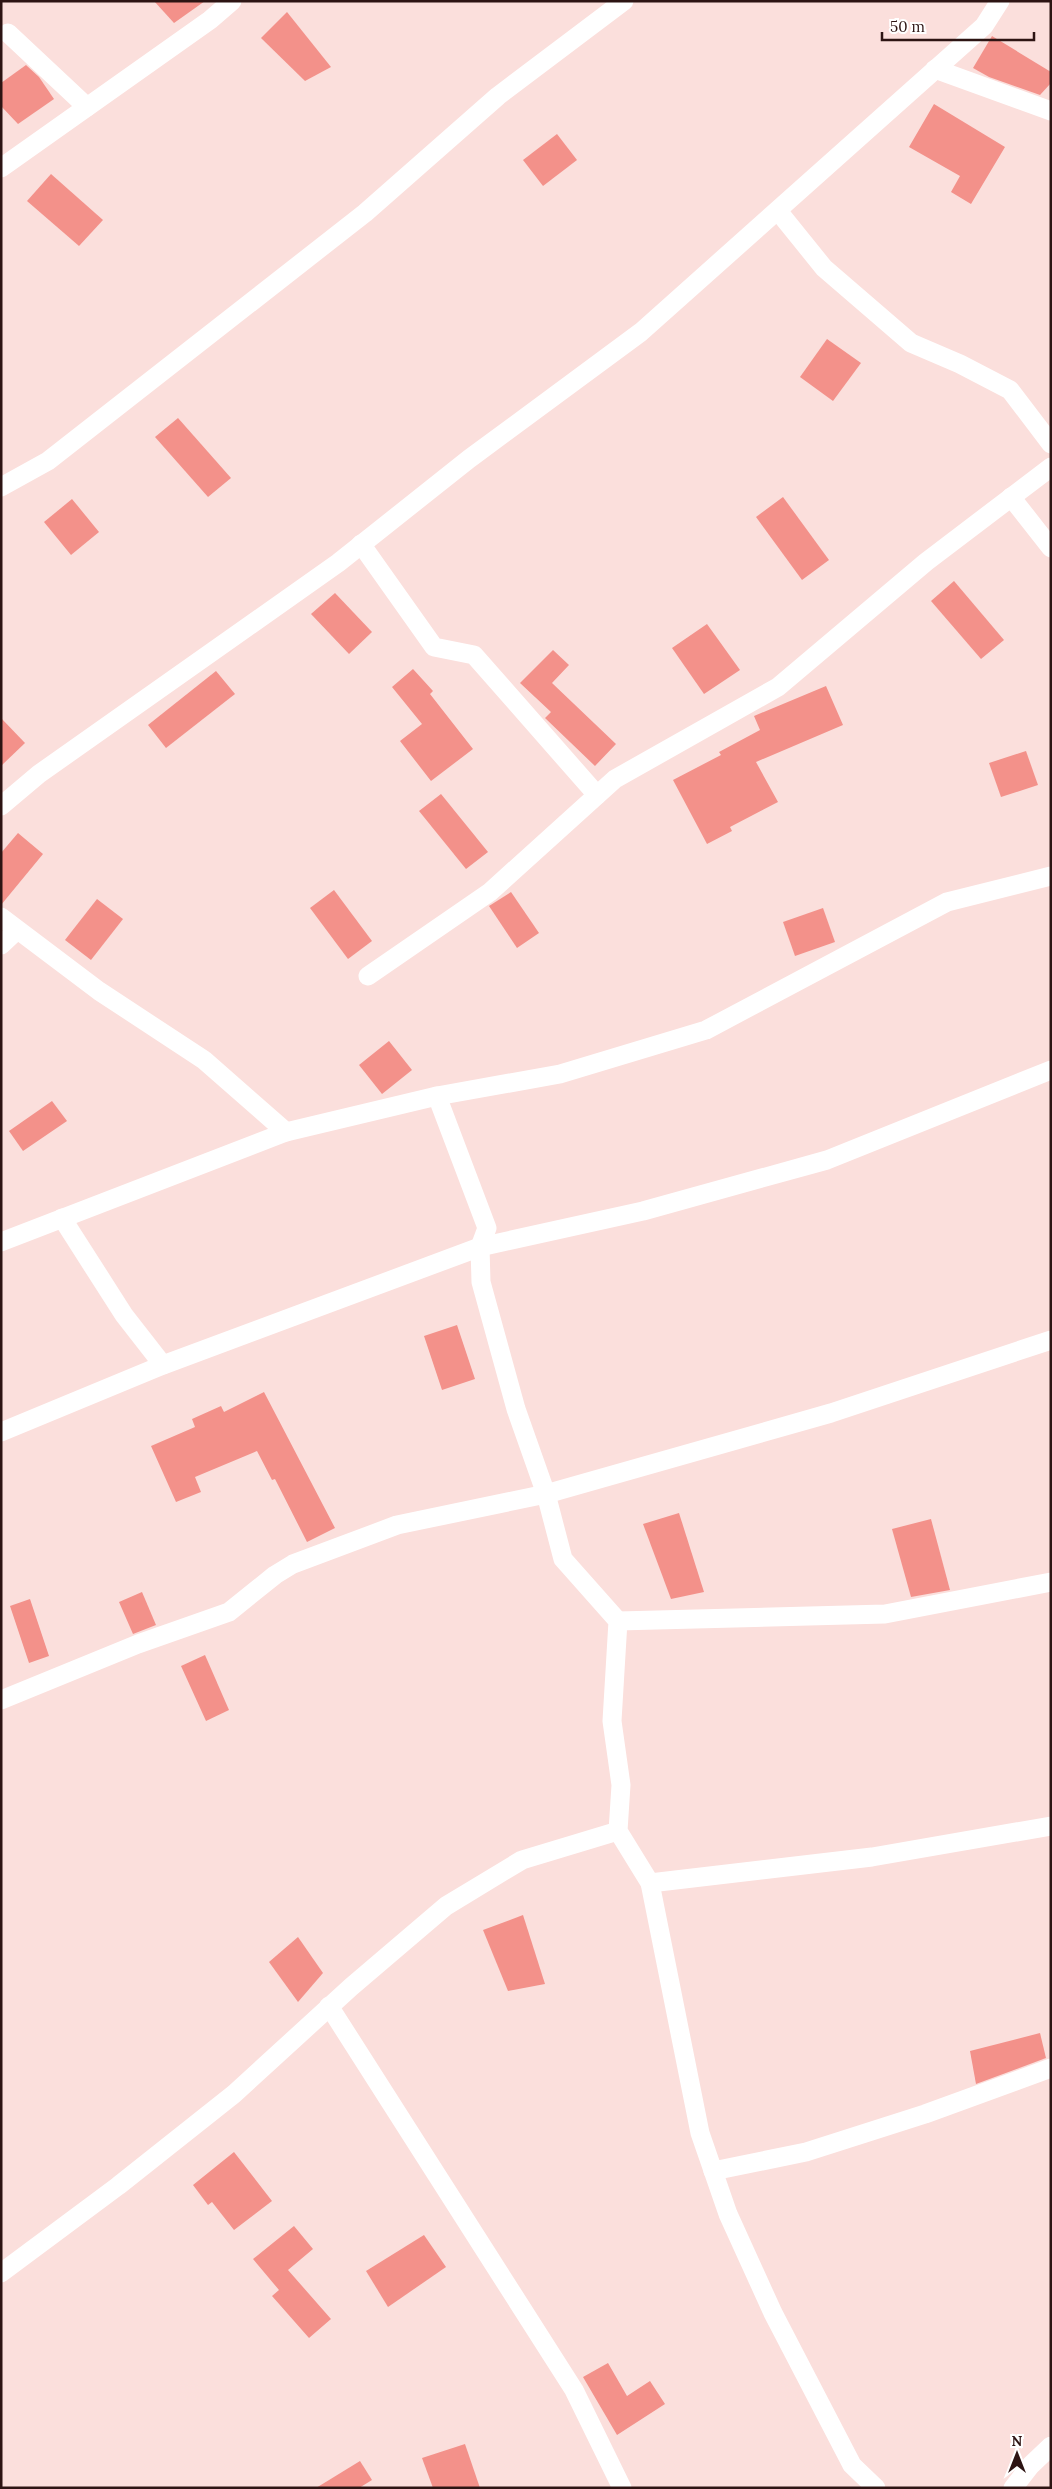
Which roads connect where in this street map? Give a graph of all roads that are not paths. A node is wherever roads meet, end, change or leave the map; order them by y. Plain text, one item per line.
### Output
1 (232, 1) edge
2 (624, 1) edge
3 (1000, 1) edge
4 (8, 33) dead end
5 (935, 69) junction
6 (87, 107) junction
7 (1051, 112) edge
8 (1, 168) edge
9 (778, 210) junction
10 (1051, 444) edge
11 (1051, 467) edge
12 (1, 487) edge
13 (1011, 497) junction
14 (361, 544) junction
15 (1051, 548) edge
16 (597, 795) junction
17 (1, 806) edge
18 (1051, 877) edge
19 (1, 917) edge
20 (17, 930) junction
21 (1, 945) edge
22 (368, 976) dead end
23 (1051, 1070) edge
24 (437, 1096) junction
25 (286, 1132) junction
26 (62, 1218) junction
27 (1, 1242) edge
28 (480, 1247) junction
29 (1051, 1340) edge
30 (163, 1365) junction
31 (1, 1432) edge
32 (546, 1494) junction
33 (1051, 1582) edge
34 (618, 1621) junction
35 (1, 1700) edge
36 (1051, 1826) edge
37 (618, 1831) junction
38 (650, 1883) junction
39 (329, 2006) junction
40 (1051, 2068) edge
41 (713, 2171) junction
42 (1, 2273) edge
43 (1051, 2446) edge
44 (622, 2488) edge
45 (876, 2488) edge
46 (1013, 2488) edge

1 - 6 street
2 - 12 street
3 - 5 street
4 - 6 street
5 - 7 street
5 - 9 street
6 - 8 street
9 - 10 street
9 - 14 street
11 - 13 street
13 - 15 street
13 - 16 street
14 - 16 street
14 - 17 street
16 - 22 street
18 - 24 street
19 - 20 street
20 - 21 street
20 - 25 street
23 - 28 street
24 - 25 street
24 - 28 street
25 - 26 street
26 - 27 street
26 - 30 street
28 - 30 street
28 - 32 street
29 - 32 street
30 - 31 street
32 - 34 street
32 - 35 street
33 - 34 street
34 - 37 street
36 - 38 street
37 - 38 street
37 - 39 street
38 - 41 street
39 - 42 street
39 - 44 street
40 - 41 street
41 - 45 street
43 - 46 street

